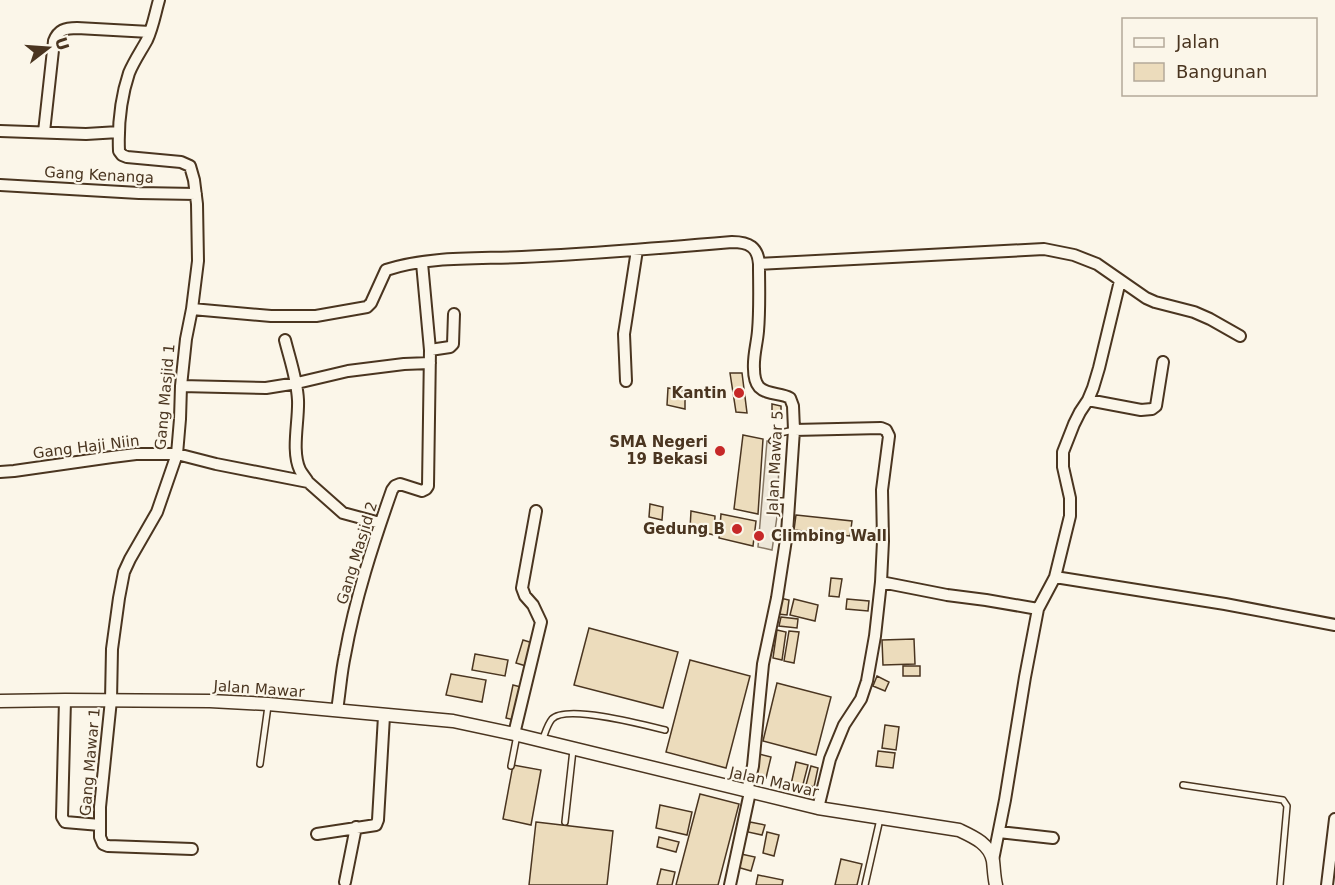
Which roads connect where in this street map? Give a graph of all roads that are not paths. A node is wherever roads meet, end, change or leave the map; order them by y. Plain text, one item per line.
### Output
1 (159, 0) edge
2 (150, 32) junction
3 (0, 131) edge
4 (44, 132) junction
5 (119, 132) junction
6 (0, 185) edge
7 (196, 194) junction
8 (637, 250) junction
9 (422, 263) junction
10 (759, 264) junction
11 (1120, 281) junction
12 (192, 309) junction
13 (454, 314) dead end
14 (1240, 336) dead end
15 (285, 340) dead end
16 (430, 350) junction
17 (1163, 362) dead end
18 (430, 363) junction
19 (626, 381) dead end
20 (297, 383) junction
21 (181, 386) junction
22 (1088, 400) junction
23 (794, 430) junction
24 (772, 441) dead end
25 (177, 454) junction
26 (0, 472) edge
27 (308, 482) junction
28 (536, 511) dead end
29 (380, 523) junction
30 (1055, 577) junction
31 (881, 582) junction
32 (1038, 609) junction
33 (1335, 625) edge
34 (65, 700) junction
35 (111, 700) junction
36 (0, 701) edge
37 (268, 704) junction
38 (337, 710) junction
39 (384, 716) junction
40 (665, 730) dead end
41 (516, 734) junction
42 (542, 741) junction
43 (573, 748) junction
44 (261, 764) dead end
45 (511, 766) dead end
46 (1183, 785) dead end
47 (748, 792) junction
48 (818, 808) junction
49 (880, 818) junction
50 (1335, 819) edge
51 (565, 822) dead end
52 (100, 825) junction
53 (356, 827) junction
54 (999, 832) junction
55 (317, 834) dead end
56 (1053, 838) dead end
57 (192, 849) dead end
58 (993, 860) junction
59 (345, 882) dead end
60 (730, 885) edge
61 (865, 885) edge
62 (996, 885) edge
63 (1280, 885) edge
64 (1327, 885) edge

1 - 2 street
2 - 4 street
2 - 5 street
3 - 4 street
4 - 5 street
5 - 7 street, Gang Masjid 1
6 - 7 street, Gang Kenanga
7 - 12 street, Gang Masjid 1
8 - 9 street
8 - 10 street
8 - 19 street
9 - 12 street
9 - 16 street, Gang Masjid 2
10 - 11 street
10 - 23 street, Jalan Mawar 5
11 - 14 street
11 - 22 street
12 - 21 street, Gang Masjid 1
13 - 16 street
15 - 20 street
16 - 18 street, Gang Masjid 2
17 - 22 street
18 - 20 street
18 - 29 street, Gang Masjid 2
20 - 21 street
20 - 27 street
21 - 25 street, Gang Masjid 1
22 - 30 street
23 - 24 lane
23 - 31 street
23 - 47 street, Jalan Mawar 5
25 - 26 street, Gang Haji Niin
25 - 27 street, Gang Haji Niin
25 - 35 street, Gang Masjid 1
27 - 29 street
28 - 41 street
29 - 38 street, Gang Masjid 2
30 - 32 street
30 - 33 street
31 - 32 street
31 - 48 street
32 - 54 street
34 - 35 street, Jalan Mawar
34 - 36 street, Jalan Mawar
34 - 52 street
35 - 37 street, Jalan Mawar
35 - 52 street, Gang Mawar 1
37 - 38 street, Jalan Mawar
37 - 44 lane
38 - 39 street, Jalan Mawar
39 - 41 street, Jalan Mawar
39 - 53 street
40 - 42 lane
41 - 42 street, Jalan Mawar
41 - 45 lane
42 - 43 street, Jalan Mawar
43 - 47 street, Jalan Mawar
43 - 51 lane
46 - 63 lane
47 - 48 street, Jalan Mawar
47 - 60 street, Jalan Mawar 5
48 - 49 street, Jalan Mawar
49 - 58 street, Jalan Mawar
49 - 61 lane
50 - 64 street
52 - 57 street, Gang Mawar 1
53 - 55 street
53 - 59 street
54 - 56 street
54 - 58 street
58 - 62 street

